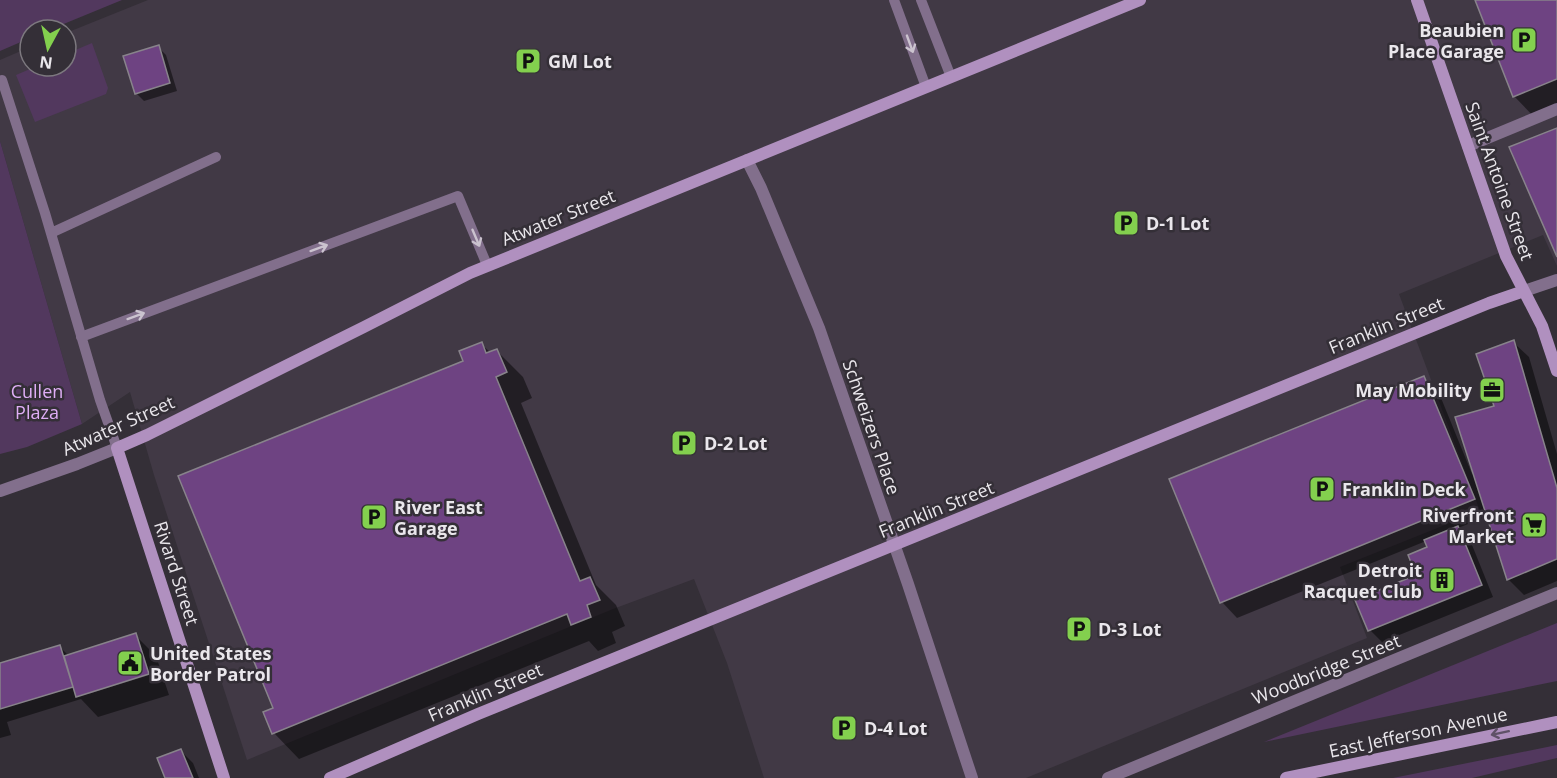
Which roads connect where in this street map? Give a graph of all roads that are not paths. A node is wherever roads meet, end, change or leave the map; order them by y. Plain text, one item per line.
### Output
1 (894, 0) edge
2 (921, 0) edge
3 (1140, 0) edge
4 (1417, 0) edge
5 (951, 77) junction
6 (2, 80) dead end
7 (926, 87) junction
8 (1557, 109) edge
9 (1468, 146) junction
10 (216, 157) dead end
11 (747, 160) junction
12 (51, 233) junction
13 (487, 265) junction
14 (1557, 280) edge
15 (1524, 291) junction
16 (81, 337) junction
17 (1557, 371) edge
18 (117, 448) junction
19 (0, 491) edge
20 (894, 545) junction
21 (1557, 593) edge
22 (1557, 722) edge
23 (224, 778) edge
24 (330, 778) edge
25 (972, 778) edge
26 (1108, 778) edge
27 (1287, 778) edge

1 -> 7 lane
2 - 5 lane
3 - 5 street, Atwater Street
4 - 9 street, Saint Antoine Street
5 - 7 street, Atwater Street
6 - 12 lane
7 - 11 street, Atwater Street
8 - 9 street
9 - 15 street, Saint Antoine Street
10 - 12 lane
11 - 13 street, Atwater Street
11 - 20 street, Schweizers Place
12 - 16 lane
16 -> 13 lane
13 - 18 street, Atwater Street
14 - 15 street, Franklin Street
15 - 17 street, Saint Antoine Street
15 - 20 street, Franklin Street
16 - 18 lane
18 - 19 street, Atwater Street
18 - 23 street, Rivard Street
20 - 24 street, Franklin Street
20 - 25 street, Schweizers Place
21 - 26 street, Woodbridge Street
22 -> 27 street, East Jefferson Avenue

